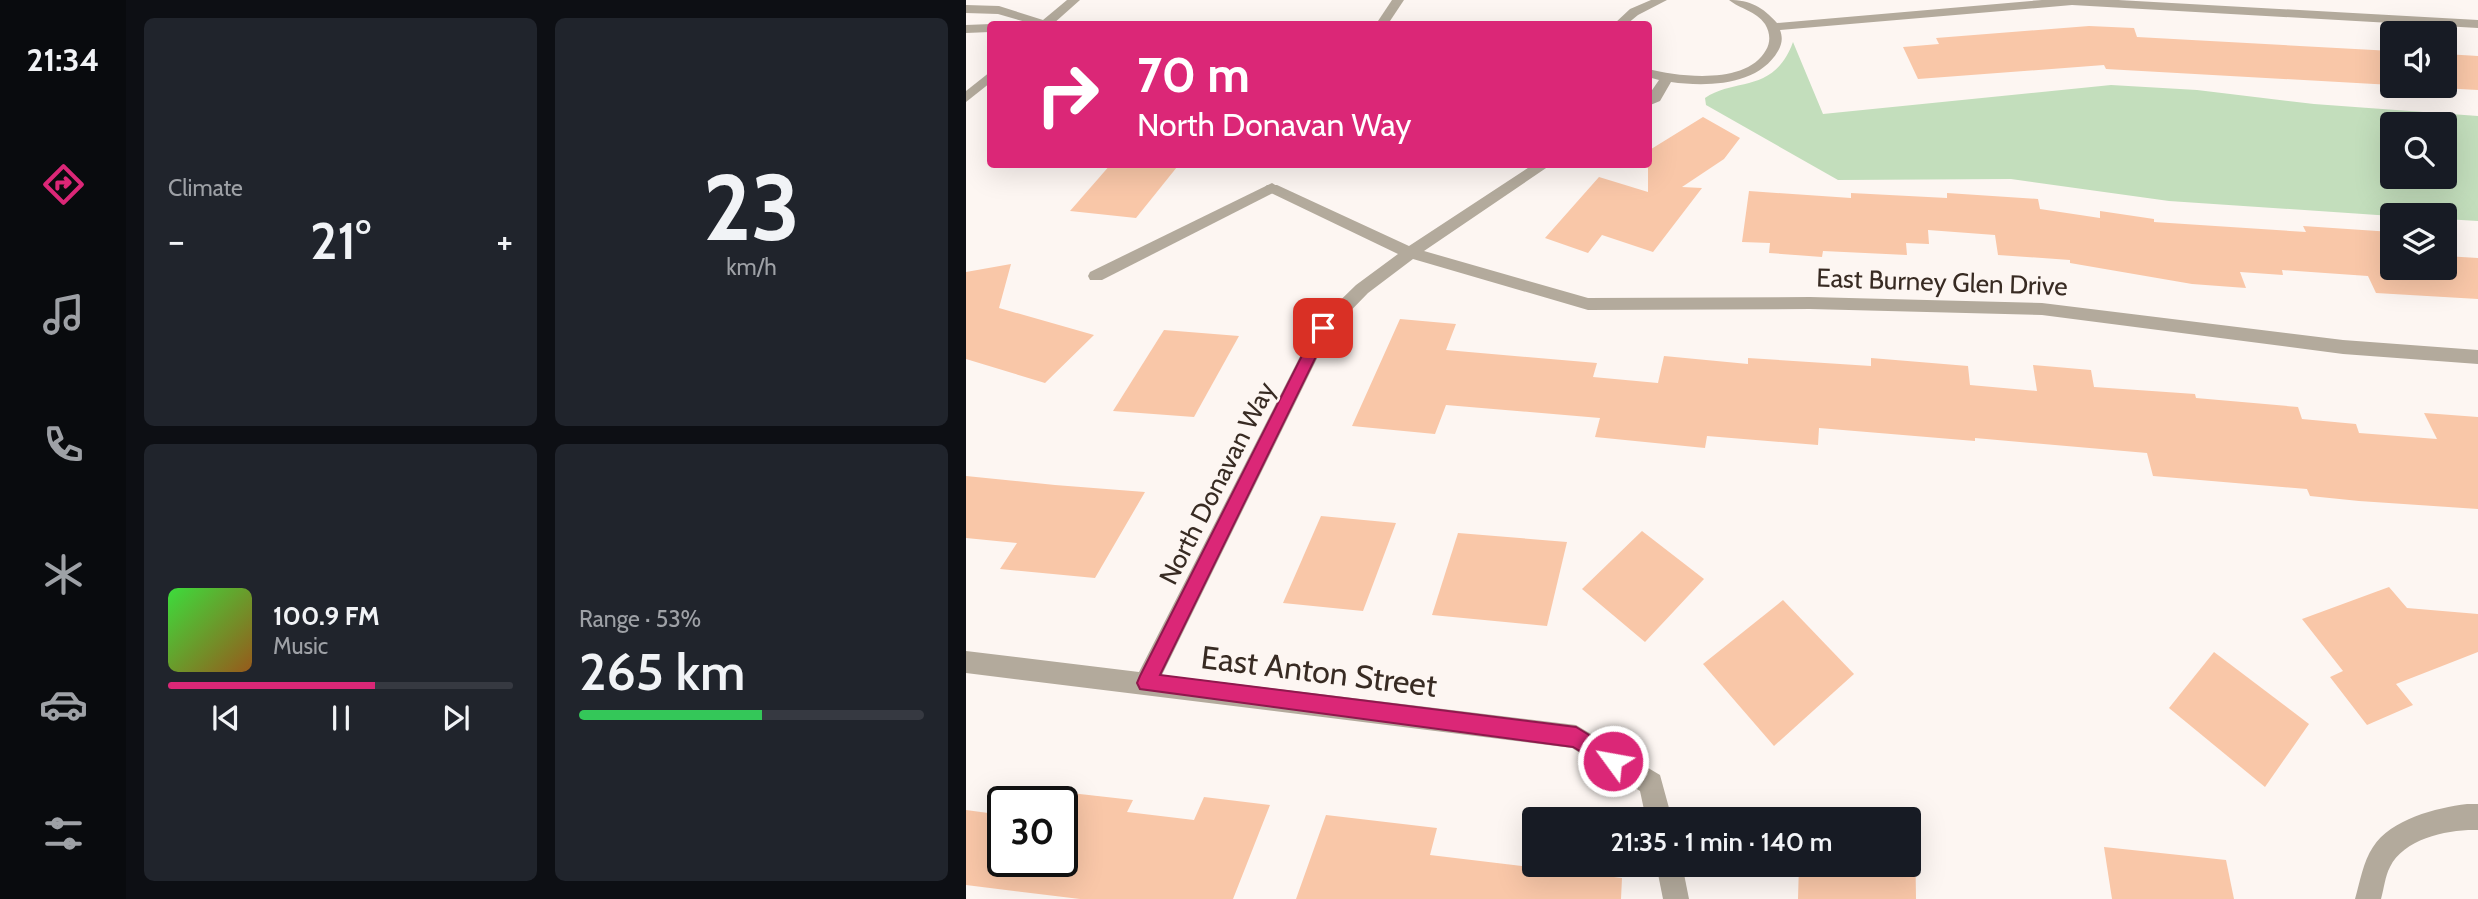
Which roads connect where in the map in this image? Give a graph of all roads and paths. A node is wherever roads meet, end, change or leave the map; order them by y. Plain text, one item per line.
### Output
1 (1074, 0) edge
2 (1398, 0) edge
3 (1661, 0) edge
4 (1735, 0) edge
5 (966, 9) edge
6 (1035, 21) edge
7 (1049, 21) edge
8 (1384, 21) edge
9 (1624, 21) edge
10 (2478, 24) edge
11 (1775, 27) junction
12 (966, 29) edge
13 (987, 29) edge
14 (1652, 74) edge
15 (1667, 78) junction
16 (987, 79) edge
17 (966, 99) edge
18 (1652, 100) edge
19 (1539, 168) edge
20 (1272, 188) joint
21 (1410, 253) junction
22 (1096, 276) dead end
23 (2478, 357) edge
24 (966, 662) edge
25 (1146, 683) junction
26 (1656, 807) edge
27 (2478, 817) edge
28 (1672, 877) edge
29 (1676, 899) edge
30 (2368, 899) edge

1 - 7 street
2 - 8 street
3 - 9 street
4 - 11 street
5 - 6 street
10 - 11 street
11 - 15 street
12 - 13 street
14 - 15 street
15 - 18 street
16 - 17 street
19 - 21 street, North Donavan Way
20 - 21 street, East Burney Glen Drive
20 - 22 lane
21 - 23 street, East Burney Glen Drive
21 - 25 street, North Donavan Way
24 - 25 street, East Anton Street
25 - 26 street, East Anton Street
27 - 30 street
28 - 29 street

